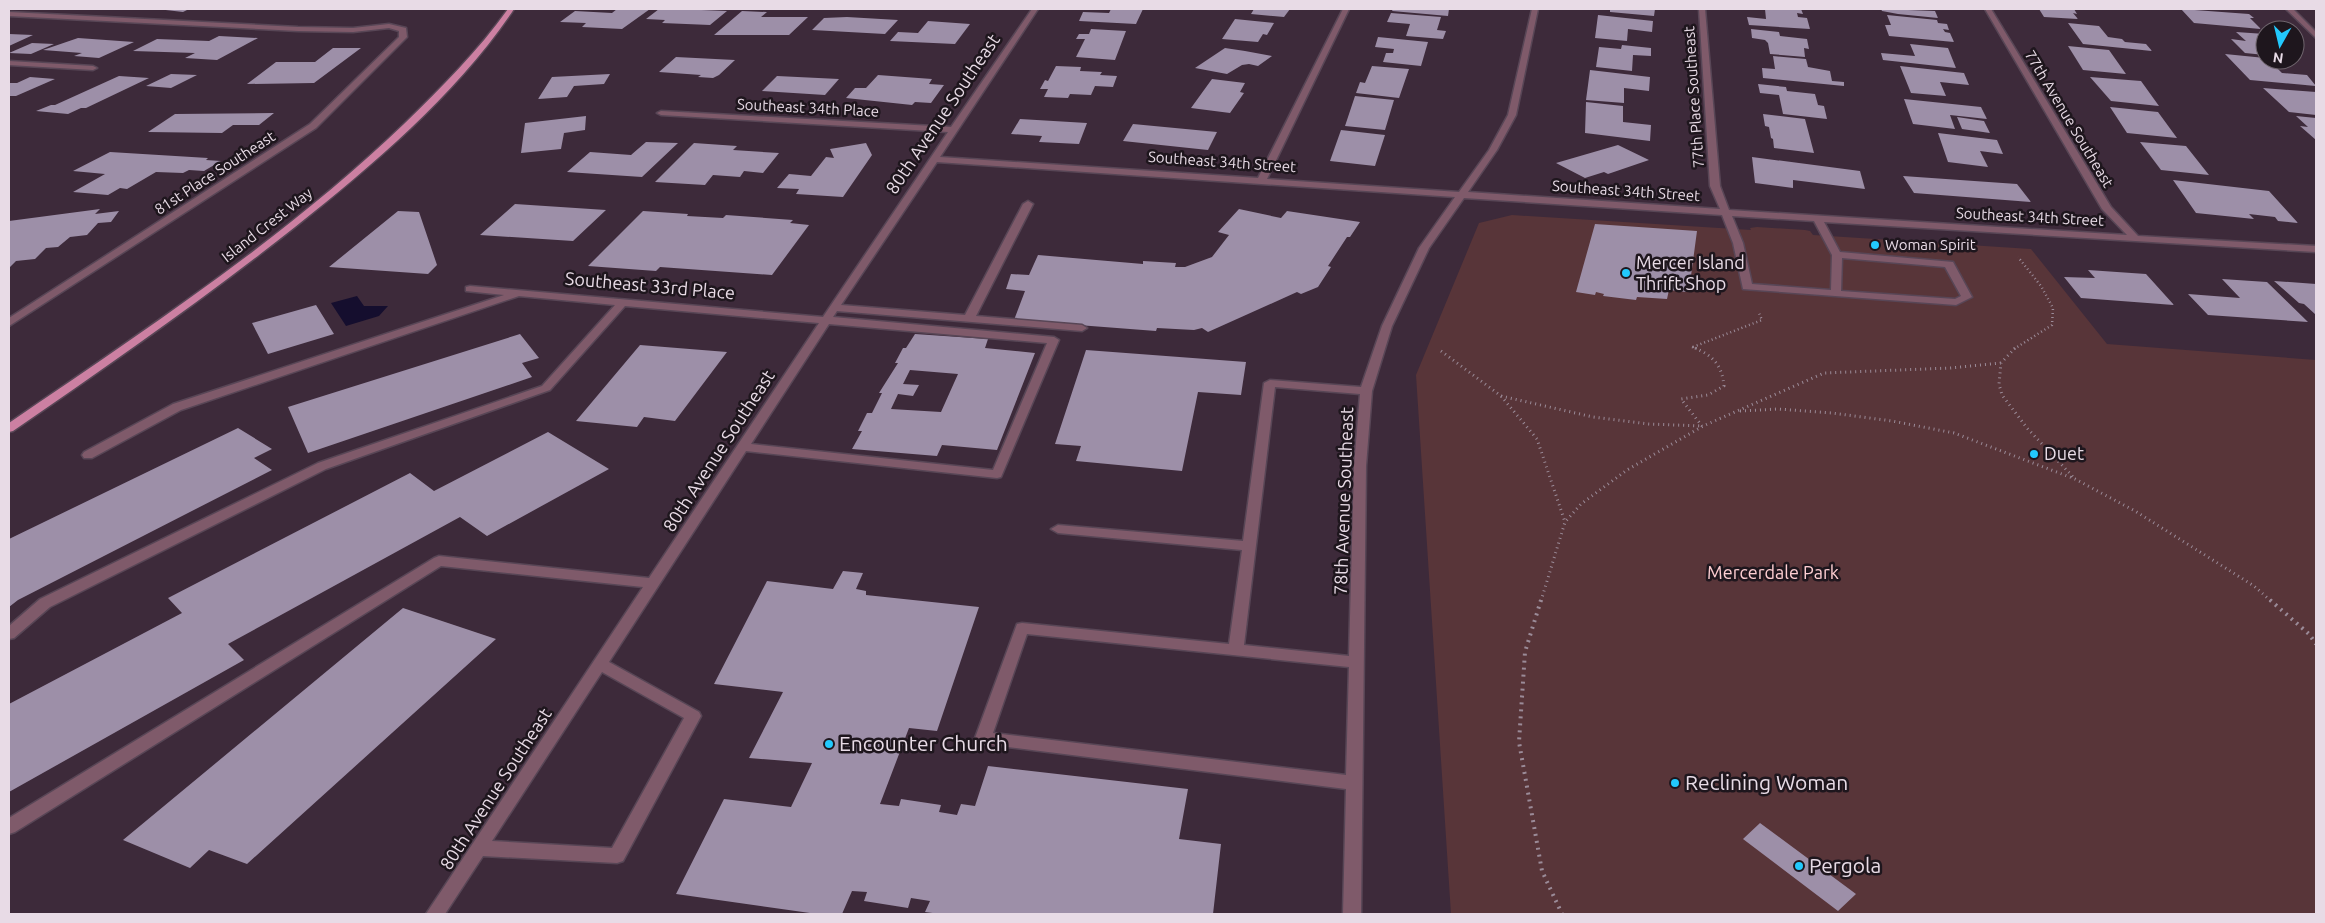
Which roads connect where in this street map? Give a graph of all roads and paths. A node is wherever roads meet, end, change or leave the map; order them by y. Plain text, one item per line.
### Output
1 (511, 9) edge
2 (1035, 9) edge
3 (1346, 9) edge
4 (1535, 9) edge
5 (1702, 9) edge
6 (1988, 9) edge
7 (2289, 9) edge
8 (9, 14) edge
9 (2316, 36) edge
10 (9, 63) edge
11 (94, 68) dead end
12 (661, 113) dead end
13 (953, 130) junction
14 (934, 159) junction
15 (1262, 180) junction
16 (1464, 194) junction
17 (1028, 204) dead end
18 (1724, 212) junction
19 (1817, 218) junction
20 (1997, 230) junction
21 (2134, 237) junction
22 (2316, 249) edge
23 (1837, 255) junction
24 (470, 289) dead end
25 (520, 293) junction
26 (1836, 294) junction
27 (624, 301) junction
28 (1756, 306) dead end
29 (834, 308) junction
30 (969, 319) junction
31 (827, 320) junction
32 (9, 323) edge
33 (1082, 328) dead end
34 (1441, 352) dead end
35 (2001, 363) junction
36 (1366, 391) junction
37 (1501, 396) junction
38 (1737, 411) junction
39 (1703, 426) junction
40 (9, 428) edge
41 (743, 447) junction
42 (88, 455) dead end
43 (2075, 479) junction
44 (1565, 522) junction
45 (1058, 529) dead end
46 (1249, 546) junction
47 (654, 583) junction
48 (9, 634) edge
49 (2316, 644) edge
50 (1236, 650) junction
51 (1357, 662) junction
52 (600, 664) junction
53 (1355, 783) junction
54 (9, 827) edge
55 (478, 848) junction
56 (435, 914) edge
57 (1352, 914) edge
58 (1562, 914) edge

1 - 40 main road, Island Crest Way
2 - 13 street, 80th Avenue Southeast
3 - 15 street
4 - 16 street, 78th Avenue Southeast
5 - 18 street, 77th Place Southeast
6 - 21 street, 77th Avenue Southeast
7 - 9 street
8 - 32 street, 81st Place Southeast
10 - 11 street
12 - 13 street, Southeast 34th Place
13 - 14 street, 80th Avenue Southeast
14 - 15 street, Southeast 34th Street
14 - 29 street, 80th Avenue Southeast
15 - 16 street, Southeast 34th Street
16 - 18 street, Southeast 34th Street
16 - 36 street, 78th Avenue Southeast
17 - 30 street
18 - 19 street, Southeast 34th Street
18 - 26 street, 77th Place Southeast
19 - 20 street, Southeast 34th Street
19 - 23 street
20 - 21 street, Southeast 34th Street
20 - 35 path
21 - 22 street, Southeast 34th Street
23 - 26 street
23 - 26 street
24 - 25 street, Southeast 33rd Place
25 - 27 street, Southeast 33rd Place
25 - 42 street
27 - 31 street, Southeast 33rd Place
27 - 48 street
28 - 39 path
29 - 30 street
29 - 31 street, 80th Avenue Southeast
30 - 33 street
31 - 41 street, 80th Avenue Southeast
31 - 41 street, Southeast 33rd Place
34 - 37 path
35 - 38 path
35 - 43 path
36 - 46 street
36 - 51 street, 78th Avenue Southeast
37 - 39 path
37 - 44 path
38 - 39 path
38 - 43 path
39 - 44 path
41 - 47 street, 80th Avenue Southeast
43 - 49 path
44 - 58 path
45 - 46 street
46 - 50 street
47 - 52 street, 80th Avenue Southeast
47 - 54 street
50 - 51 street
50 - 53 street
51 - 53 street, 78th Avenue Southeast
52 - 55 street, 80th Avenue Southeast
52 - 55 street
53 - 57 street, 78th Avenue Southeast
55 - 56 street, 80th Avenue Southeast

